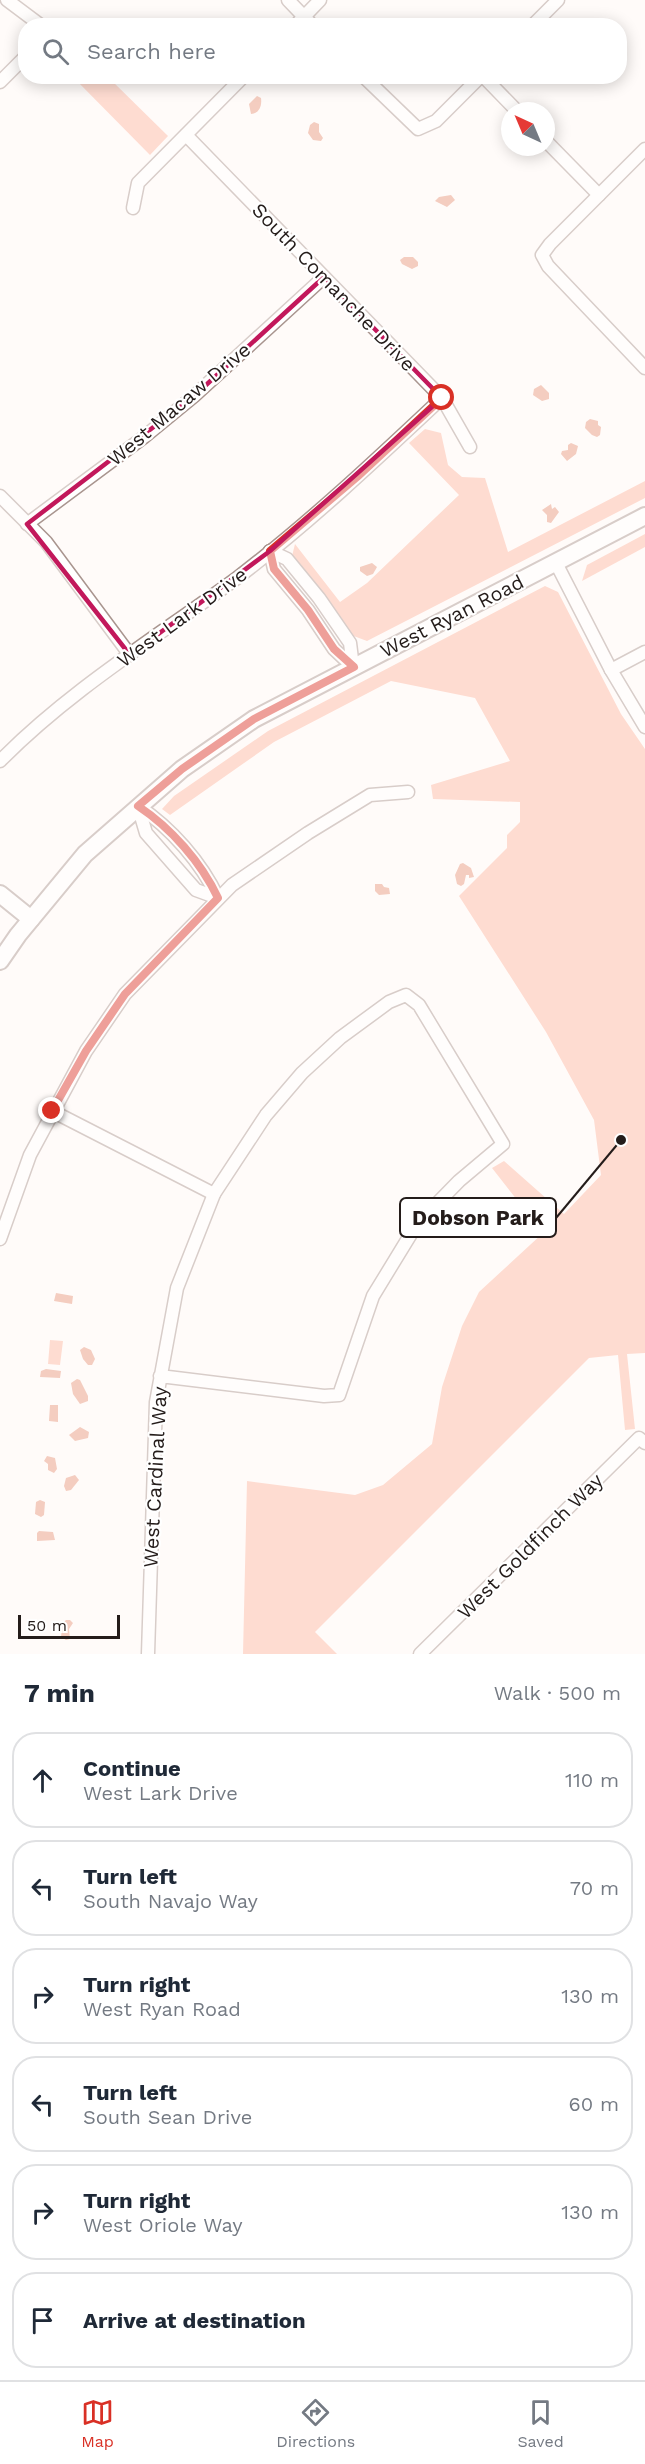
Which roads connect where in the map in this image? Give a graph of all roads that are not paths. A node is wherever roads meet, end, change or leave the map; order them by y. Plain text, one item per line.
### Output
1 (7, 0) edge
2 (288, 0) edge
3 (320, 0) edge
4 (558, 0) edge
5 (30, 18) edge
6 (301, 18) edge
7 (307, 18) edge
8 (540, 18) edge
9 (18, 64) edge
10 (0, 82) edge
11 (236, 84) edge
12 (371, 84) edge
13 (474, 84) edge
14 (490, 84) edge
15 (508, 102) edge
16 (186, 135) junction
17 (645, 149) edge
18 (555, 150) edge
19 (599, 195) junction
20 (133, 208) dead end
21 (324, 277) junction
22 (645, 368) edge
23 (442, 398) junction
24 (470, 447) dead end
25 (0, 496) edge
26 (645, 516) edge
27 (27, 524) junction
28 (270, 551) junction
29 (556, 564) junction
30 (645, 652) edge
31 (130, 655) junction
32 (354, 667) junction
33 (611, 670) junction
34 (645, 727) edge
35 (1, 760) edge
36 (408, 792) dead end
37 (138, 806) junction
38 (0, 894) edge
39 (218, 898) junction
40 (31, 919) junction
41 (0, 961) edge
42 (52, 1111) junction
43 (214, 1194) junction
44 (0, 1239) edge
45 (160, 1376) junction
46 (642, 1440) edge
47 (148, 1654) edge
48 (420, 1654) edge

1 - 5 street
2 - 6 street
3 - 7 street
4 - 8 street
9 - 10 street
11 - 16 street
12 - 13 street
14 - 15 street
16 - 20 street
16 - 21 street, South Comanche Drive
17 - 19 street
18 - 19 street
19 - 22 street
21 - 23 street, South Comanche Drive
21 - 27 street, West Macaw Drive
23 - 24 street, South Comanche Drive
23 - 28 street, West Lark Drive
25 - 27 street
26 - 29 street, West Ryan Road
27 - 31 street
28 - 31 street, West Lark Drive
28 - 32 street
29 - 32 street, West Ryan Road
29 - 33 street
30 - 33 street
31 - 35 street, West Lark Drive
32 - 37 street, West Ryan Road
33 - 34 street
36 - 39 street
37 - 39 street
37 - 39 street
37 - 40 street, West Ryan Road
38 - 40 street
39 - 42 street
40 - 41 street, West Ryan Road
42 - 43 street
42 - 44 street
43 - 45 street, West Cardinal Way
43 - 45 street, West Cardinal Way
45 - 47 street, West Cardinal Way
46 - 48 street, West Goldfinch Way

